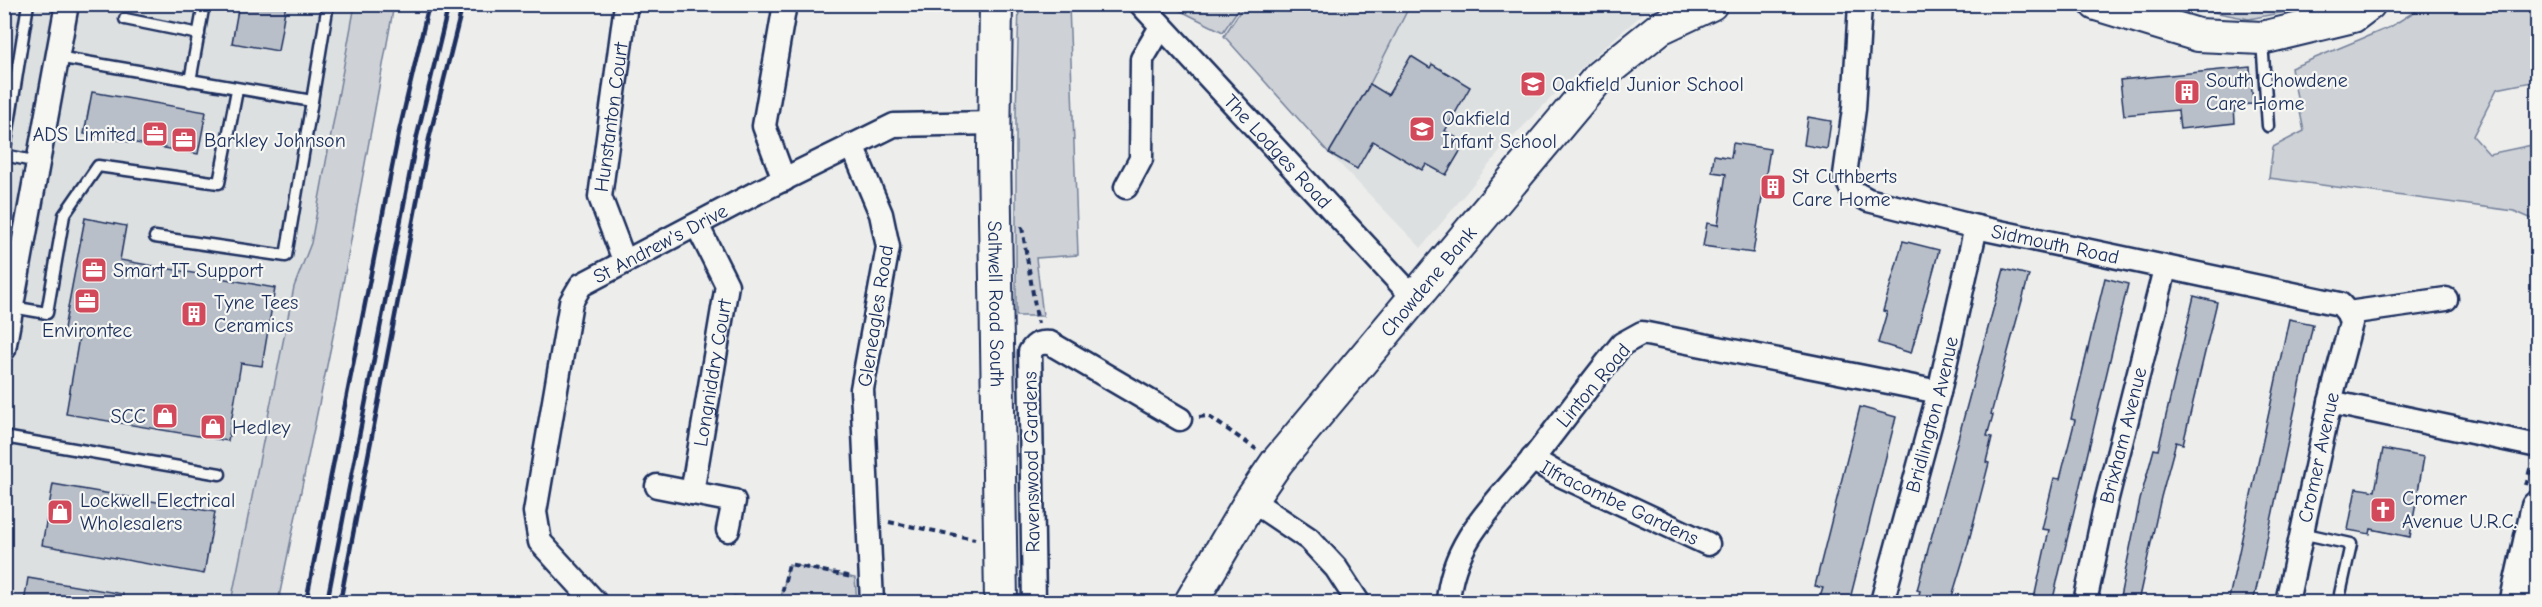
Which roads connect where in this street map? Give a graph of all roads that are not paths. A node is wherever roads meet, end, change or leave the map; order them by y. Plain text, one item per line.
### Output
1 (28, 4) edge
2 (67, 4) edge
3 (204, 4) edge
4 (328, 4) edge
5 (626, 4) edge
6 (785, 4) edge
7 (996, 4) edge
8 (1141, 4) edge
9 (1711, 4) edge
10 (1860, 4) edge
11 (2096, 4) edge
12 (2369, 4) edge
13 (125, 19) dead end
14 (1161, 27) junction
15 (199, 34) junction
16 (2262, 38) junction
17 (57, 57) junction
18 (190, 81) junction
19 (237, 90) junction
20 (312, 101) junction
21 (7, 120) edge
22 (994, 123) junction
23 (2268, 126) dead end
24 (852, 145) junction
25 (38, 162) junction
26 (784, 180) junction
27 (1125, 188) dead end
28 (697, 225) junction
29 (1976, 227) junction
30 (154, 237) dead end
31 (624, 260) junction
32 (2165, 269) junction
33 (1414, 298) junction
34 (2446, 298) dead end
35 (12, 307) junction
36 (2348, 313) junction
37 (4, 349) edge
38 (1939, 392) junction
39 (2330, 402) junction
40 (1180, 419) road end
41 (4, 437) edge
42 (2538, 446) edge
43 (1532, 459) junction
44 (220, 474) dead end
45 (657, 486) dead end
46 (692, 493) junction
47 (1251, 500) junction
48 (2538, 508) edge
49 (728, 530) dead end
50 (2301, 533) junction
51 (1708, 544) dead end
52 (871, 592) edge
53 (2340, 594) dead end
54 (587, 600) edge
55 (1000, 603) edge
56 (1034, 603) edge
57 (1191, 603) edge
58 (1358, 603) edge
59 (1448, 603) edge
60 (1881, 603) edge
61 (2085, 603) edge
62 (2287, 603) edge
63 (2517, 603) edge

1 - 21 lane
2 - 17 street
3 - 15 lane
4 - 20 lane
5 - 31 street, Hunstanton Court
6 - 26 street
7 - 22 street, Saltwell Road South
8 - 14 street, The Lodges Road
9 - 33 street, Chowdene Bank
10 - 29 street, Sidmouth Road
11 - 16 street
12 - 16 street
13 - 15 lane
14 - 27 street
14 - 33 street, The Lodges Road
15 - 18 lane
16 - 23 lane
17 - 18 lane
17 - 25 street
18 - 19 lane
19 - 20 lane
19 - 35 lane
20 - 30 lane
21 - 25 lane
22 - 24 street, St Andrew's Drive
22 - 55 street, Saltwell Road South
24 - 26 street, St Andrew's Drive
24 - 52 street, Gleneagles Road
25 - 35 street
26 - 28 street, St Andrew's Drive
28 - 31 street, St Andrew's Drive
28 - 46 street, Longniddry Court
29 - 32 street, Sidmouth Road
29 - 38 street, Bridlington Avenue
31 - 54 street, St Andrew's Drive
32 - 36 street, Sidmouth Road
32 - 61 street, Brixham Avenue
33 - 47 street, Chowdene Bank
34 - 36 street
35 - 37 street
36 - 39 street, Cromer Avenue
38 - 43 street, Linton Road
38 - 60 street, Bridlington Avenue
39 - 42 street
39 - 50 street, Cromer Avenue
40 - 56 street, Ravenswood Gardens
41 - 44 lane
43 - 51 street, Ilfracombe Gardens
43 - 59 street, Linton Road
45 - 46 street
46 - 49 street
47 - 57 street, Chowdene Bank
47 - 58 street
48 - 63 main road
50 - 53 lane
50 - 62 street, Cromer Avenue

